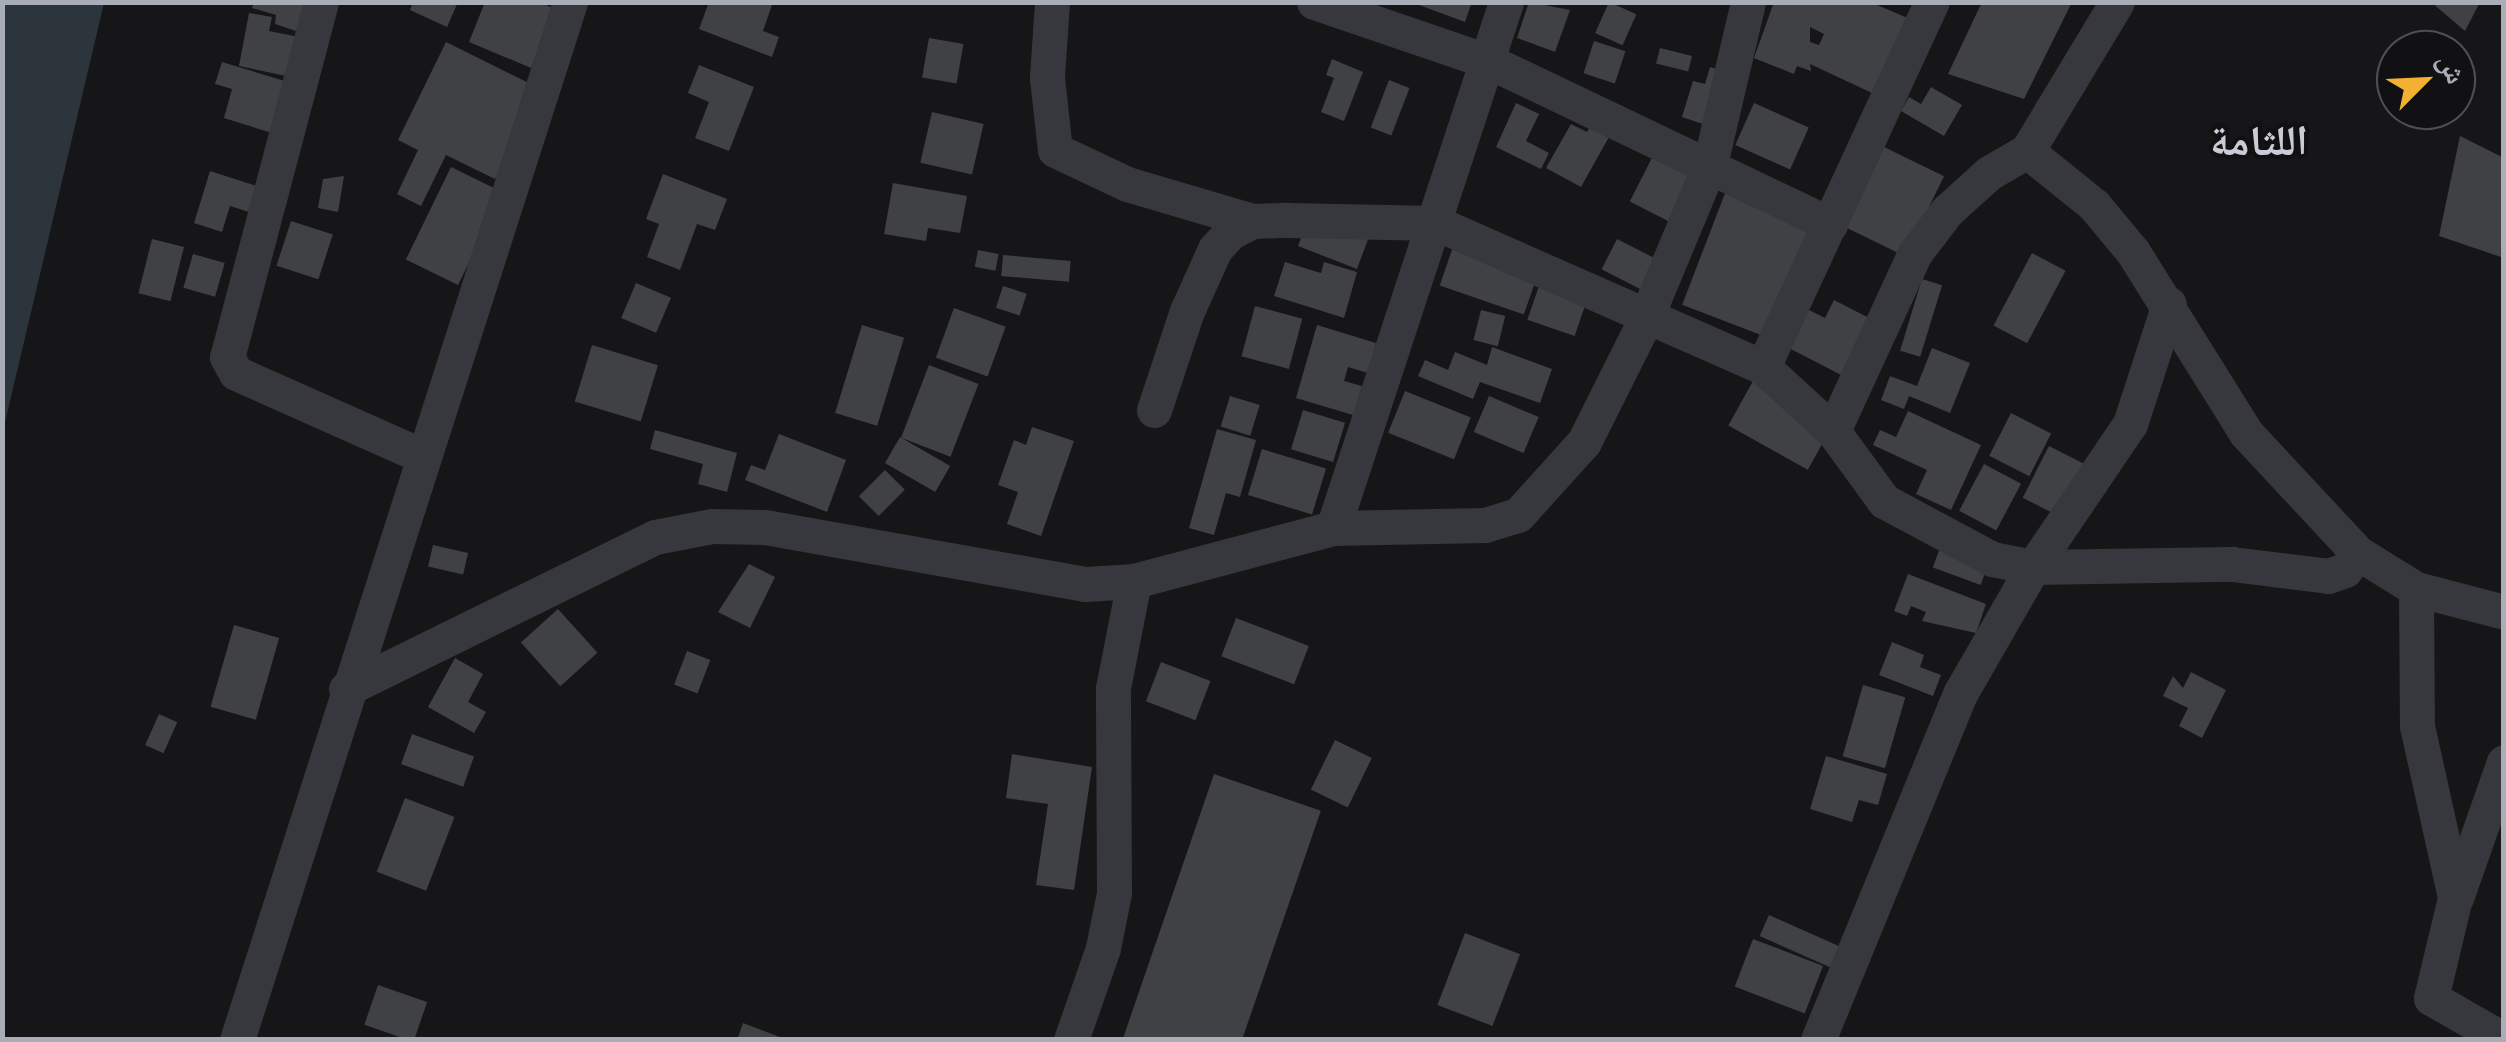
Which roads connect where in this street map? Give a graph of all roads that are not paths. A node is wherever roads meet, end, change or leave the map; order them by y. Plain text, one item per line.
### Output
1 (321, 2) edge
2 (570, 2) edge
3 (1052, 2) edge
4 (1314, 2) edge
5 (1506, 2) edge
6 (1748, 2) edge
7 (1932, 2) edge
8 (2117, 2) edge
9 (1490, 62) junction
10 (2027, 151) junction
11 (1710, 164) junction
12 (1253, 221) junction
13 (1436, 223) junction
14 (1830, 224) junction
15 (2169, 304) junction
16 (1645, 320) junction
17 (1763, 367) junction
18 (1154, 410) dead end
19 (1833, 431) junction
20 (422, 456) junction
21 (1333, 528) junction
22 (2358, 554) junction
23 (2033, 567) junction
24 (1134, 581) junction
25 (2416, 589) junction
26 (2504, 612) edge
27 (346, 689) junction
28 (2504, 762) edge
29 (2456, 898) junction
30 (2495, 1027) edge
31 (237, 1040) edge
32 (1071, 1040) edge
33 (1818, 1040) edge

1 - 20 street
2 - 20 street
3 - 12 street
4 - 9 street
5 - 9 street
6 - 11 street
7 - 14 street
8 - 10 street
9 - 11 street
9 - 13 street
10 - 15 street
10 - 19 street
11 - 14 street
11 - 16 street
12 - 13 street
12 - 18 street
13 - 16 street
13 - 21 street
14 - 17 street
15 - 22 street
15 - 23 street
16 - 17 street
16 - 21 street
17 - 19 street
19 - 23 street
20 - 27 street
21 - 24 street
22 - 23 street
22 - 25 street
23 - 33 street
24 - 27 street
24 - 32 street
25 - 26 street
25 - 29 street
27 - 31 street
28 - 29 street
29 - 30 street

